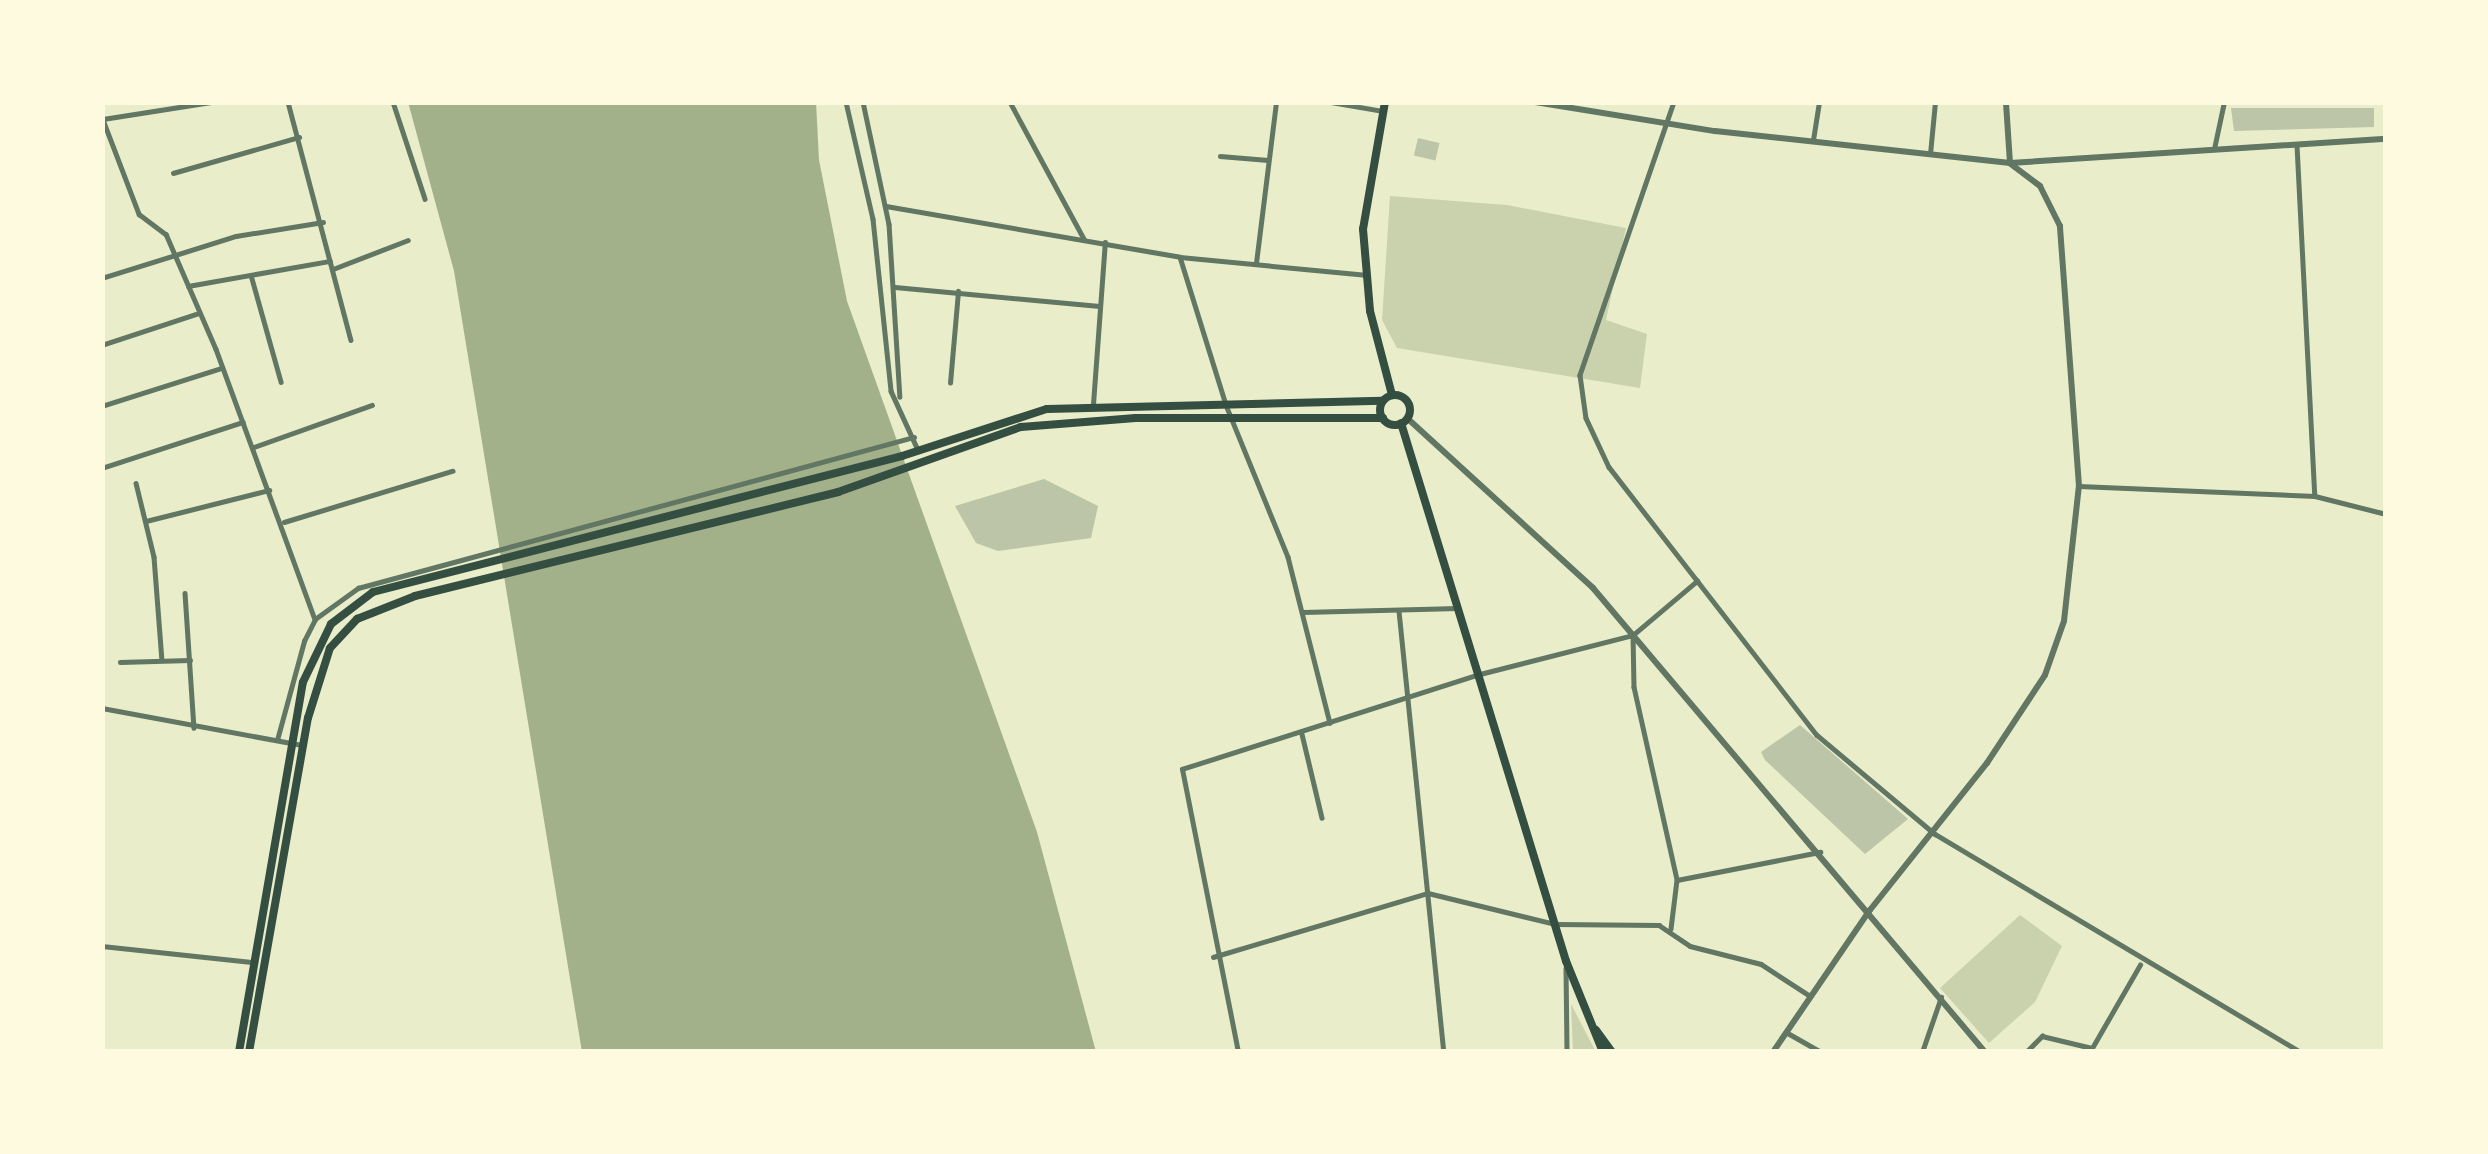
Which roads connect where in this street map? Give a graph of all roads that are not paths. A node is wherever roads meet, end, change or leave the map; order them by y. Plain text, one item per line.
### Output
1 (211, 102) edge
2 (288, 102) edge
3 (393, 102) edge
4 (846, 102) edge
5 (863, 102) edge
6 (1010, 102) edge
7 (1276, 102) edge
8 (1330, 102) edge
9 (1535, 102) edge
10 (1617, 102) edge
11 (1673, 102) edge
12 (1820, 102) edge
13 (1935, 102) edge
14 (2006, 102) edge
15 (2224, 102) edge
16 (1384, 106) edge
17 (1615, 114) junction
18 (102, 118) edge
19 (1663, 122) junction
20 (299, 137) junction
21 (2386, 139) edge
22 (1813, 140) junction
23 (2297, 145) junction
24 (2214, 150) junction
25 (1930, 154) junction
26 (1220, 156) dead end
27 (1269, 160) junction
28 (2010, 163) junction
29 (173, 173) dead end
30 (424, 199) dead end
31 (886, 206) junction
32 (325, 222) junction
33 (1084, 239) junction
34 (408, 240) dead end
35 (1105, 242) junction
36 (176, 255) junction
37 (1180, 257) junction
38 (332, 260) junction
39 (1256, 265) junction
40 (334, 269) junction
41 (251, 274) junction
42 (1367, 275) junction
43 (102, 278) edge
44 (188, 286) junction
45 (895, 287) junction
46 (958, 291) junction
47 (1100, 307) junction
48 (199, 313) junction
49 (351, 340) dead end
50 (102, 344) edge
51 (223, 367) junction
52 (281, 382) dead end
53 (950, 383) dead end
54 (900, 398) junction
55 (1387, 398) junction
56 (1093, 404) junction
57 (1226, 404) junction
58 (372, 405) dead end
59 (102, 406) edge
60 (1382, 418) junction
61 (1233, 419) junction
62 (1404, 420) junction
63 (244, 422) junction
64 (914, 437) junction
65 (254, 447) junction
66 (918, 450) junction
67 (102, 468) edge
68 (452, 471) dead end
69 (136, 483) dead end
70 (2079, 486) junction
71 (269, 489) junction
72 (2315, 496) junction
73 (2386, 514) edge
74 (146, 521) junction
75 (284, 522) junction
76 (1697, 581) junction
77 (185, 593) dead end
78 (1458, 608) junction
79 (1399, 611) junction
80 (1303, 612) junction
81 (315, 619) junction
82 (1633, 635) junction
83 (162, 660) junction
84 (190, 660) junction
85 (120, 662) dead end
86 (1480, 674) junction
87 (1409, 697) junction
88 (105, 709) edge
89 (1330, 723) junction
90 (194, 728) junction
91 (1302, 734) junction
92 (278, 740) junction
93 (289, 742) junction
94 (302, 745) junction
95 (1322, 818) dead end
96 (1935, 834) junction
97 (1820, 852) junction
98 (1677, 880) junction
99 (1428, 893) junction
100 (1870, 910) junction
101 (1555, 924) junction
102 (1671, 931) junction
103 (102, 946) edge
104 (1213, 957) junction
105 (1566, 961) junction
106 (258, 963) junction
107 (2140, 964) dead end
108 (1810, 996) junction
109 (1941, 998) junction
110 (1786, 1032) junction
111 (238, 1052) edge
112 (249, 1052) edge
113 (1238, 1052) edge
114 (1444, 1052) edge
115 (1567, 1052) edge
116 (1608, 1052) edge
117 (1773, 1052) edge
118 (1821, 1052) edge
119 (1922, 1052) edge
120 (1985, 1052) edge
121 (2026, 1052) edge
122 (2300, 1052) edge

1 - 18 street
2 - 20 street
3 - 30 street
4 - 54 street
5 - 31 street
6 - 33 street
7 - 27 street
8 - 16 street
9 - 17 street
10 - 17 street
11 - 19 street
12 - 22 street
13 - 25 street
14 - 28 street
15 - 24 street
16 - 42 main road
17 - 19 street
18 - 36 street
19 - 22 street
19 - 76 street
20 - 29 street
20 - 32 street
21 - 23 street
22 - 25 street
23 - 24 street
23 - 72 street
24 - 28 street
25 - 28 street
26 - 27 street
27 - 39 street
28 - 70 street
31 - 33 street
31 - 45 street
32 - 36 street
32 - 38 street
33 - 35 street
34 - 40 street
35 - 37 street
35 - 47 street
36 - 43 street
36 - 44 street
37 - 39 street
37 - 57 street
38 - 40 street
38 - 41 street
39 - 42 street
40 - 49 street
41 - 44 street
41 - 52 street
42 - 55 main road
44 - 48 street
45 - 46 street
45 - 54 street
46 - 47 street
46 - 53 street
47 - 56 street
48 - 50 street
48 - 51 street
51 - 59 street
51 - 63 street
54 - 64 street
55 - 57 main road
55 - 60 main road
55 - 62 main road
56 - 57 main road
56 - 66 main road
57 - 61 street
58 - 65 street
60 - 61 main road
60 - 62 main road
61 - 80 street
61 - 94 main road
62 - 78 main road
62 - 82 street
63 - 65 street
63 - 67 street
64 - 66 street
64 - 81 street
65 - 71 street
66 - 93 main road
68 - 75 street
69 - 74 street
70 - 72 street
70 - 96 street
71 - 74 street
71 - 75 street
72 - 73 street
74 - 83 street
75 - 81 street
76 - 82 street
76 - 96 street
77 - 84 street
78 - 79 street
78 - 86 main road
79 - 80 street
79 - 87 street
80 - 89 street
81 - 92 street
82 - 86 street
82 - 97 street
82 - 98 street
83 - 84 street
83 - 85 street
84 - 90 street
86 - 87 street
86 - 101 main road
87 - 89 street
87 - 99 street
88 - 90 street
89 - 91 street
90 - 92 street
91 - 95 street
91 - 104 street
92 - 93 street
93 - 94 street
93 - 106 main road
94 - 106 main road
96 - 100 street
96 - 122 street
97 - 98 street
97 - 100 street
98 - 102 street
99 - 101 street
99 - 104 street
99 - 114 street
100 - 108 street
100 - 109 street
101 - 102 street
101 - 105 main road
102 - 108 street
103 - 106 street
104 - 113 street
105 - 115 street
105 - 116 main road
106 - 111 main road
106 - 112 main road
107 - 121 street
108 - 110 street
109 - 119 street
109 - 120 street
110 - 117 street
110 - 118 street

